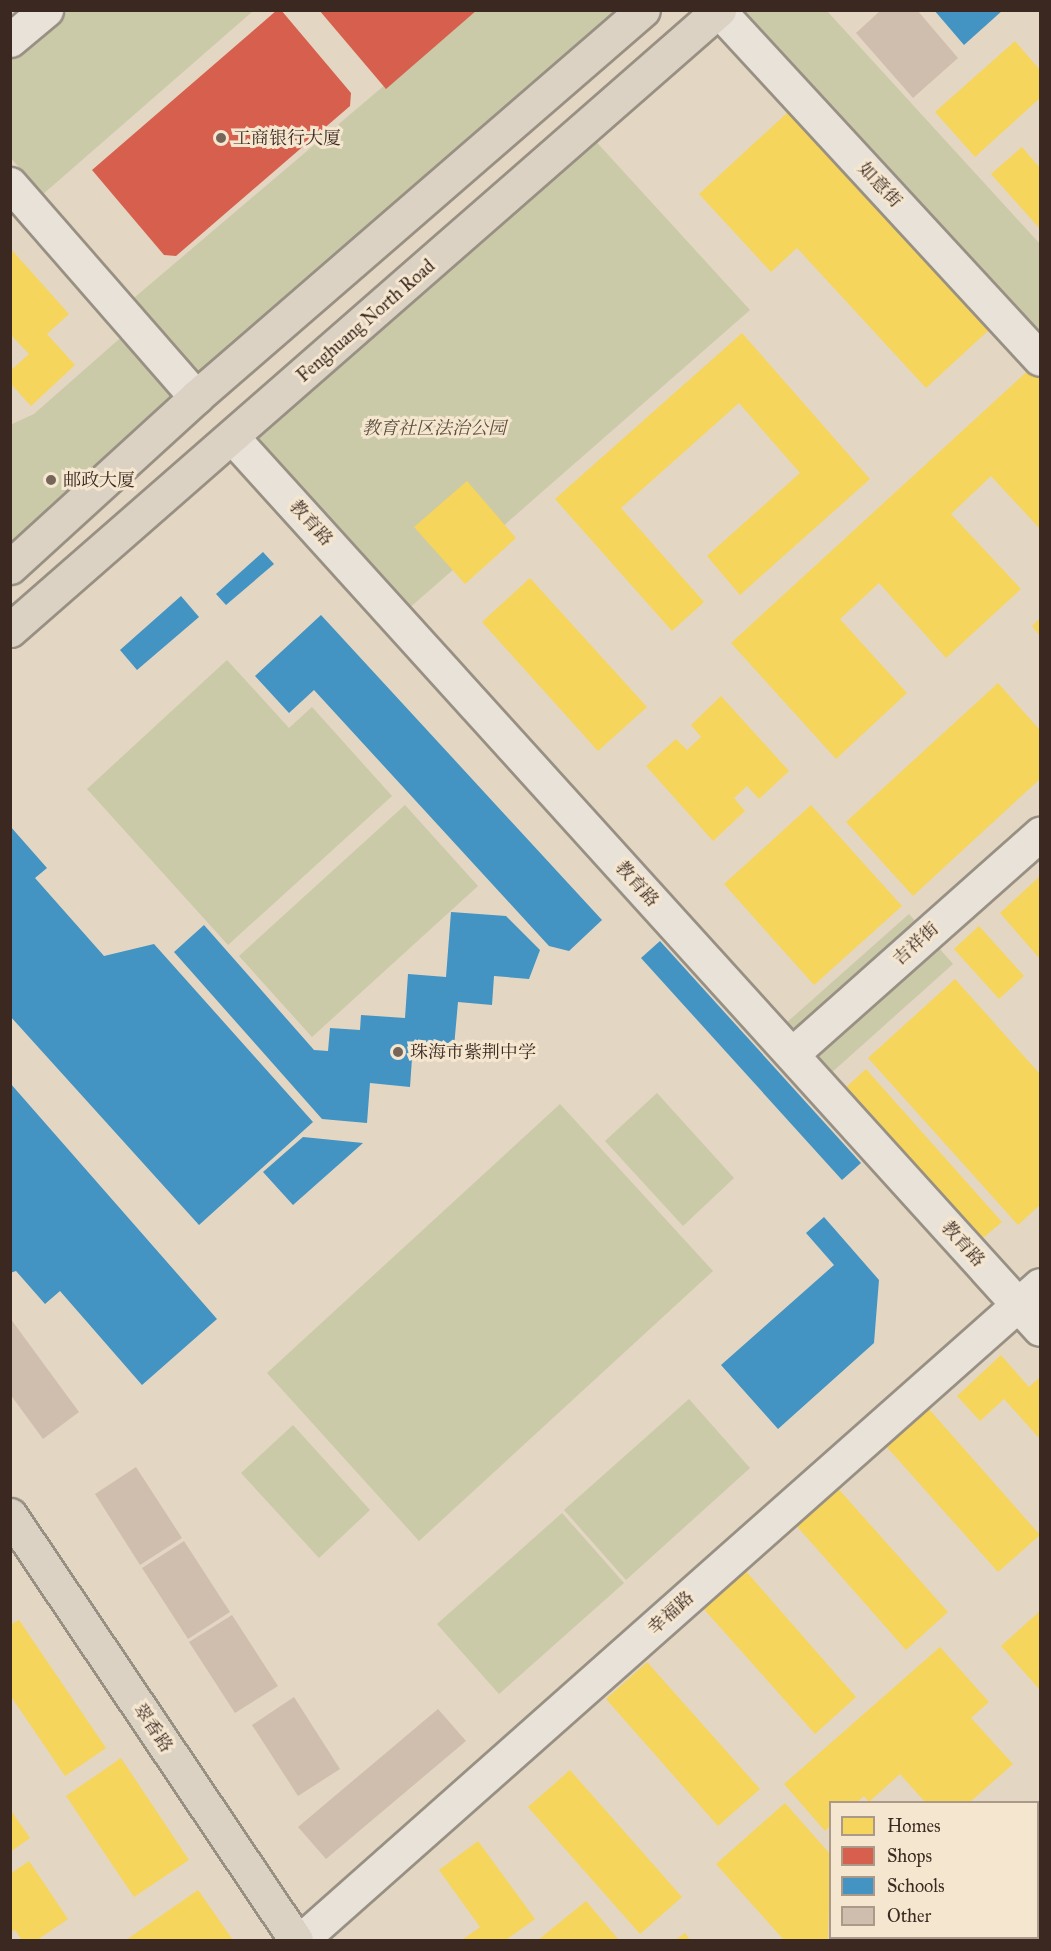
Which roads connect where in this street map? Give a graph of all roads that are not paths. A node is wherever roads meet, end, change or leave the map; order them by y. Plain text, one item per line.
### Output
1 (46, 10) edge
2 (643, 10) edge
3 (719, 11) edge
4 (10, 40) edge
5 (10, 184) edge
6 (1041, 358) edge
7 (196, 397) junction
8 (233, 438) junction
9 (10, 567) edge
10 (10, 630) edge
11 (1041, 834) edge
12 (792, 1054) junction
13 (1030, 1295) edge
14 (1041, 1329) edge
15 (10, 1515) edge
16 (296, 1941) edge
17 (302, 1941) edge

1 - 4 street
2 - 7 main road
3 - 6 street, 如意街
3 - 8 main road, Fenghuang North Road
5 - 7 street
7 - 9 main road
8 - 10 main road, Fenghuang North Road
8 - 12 street, 教育路
11 - 12 street, 吉祥街
12 - 13 street, 教育路
13 - 14 street, 教育路
13 - 17 street, 幸福路
15 - 16 main road, 翠香路

